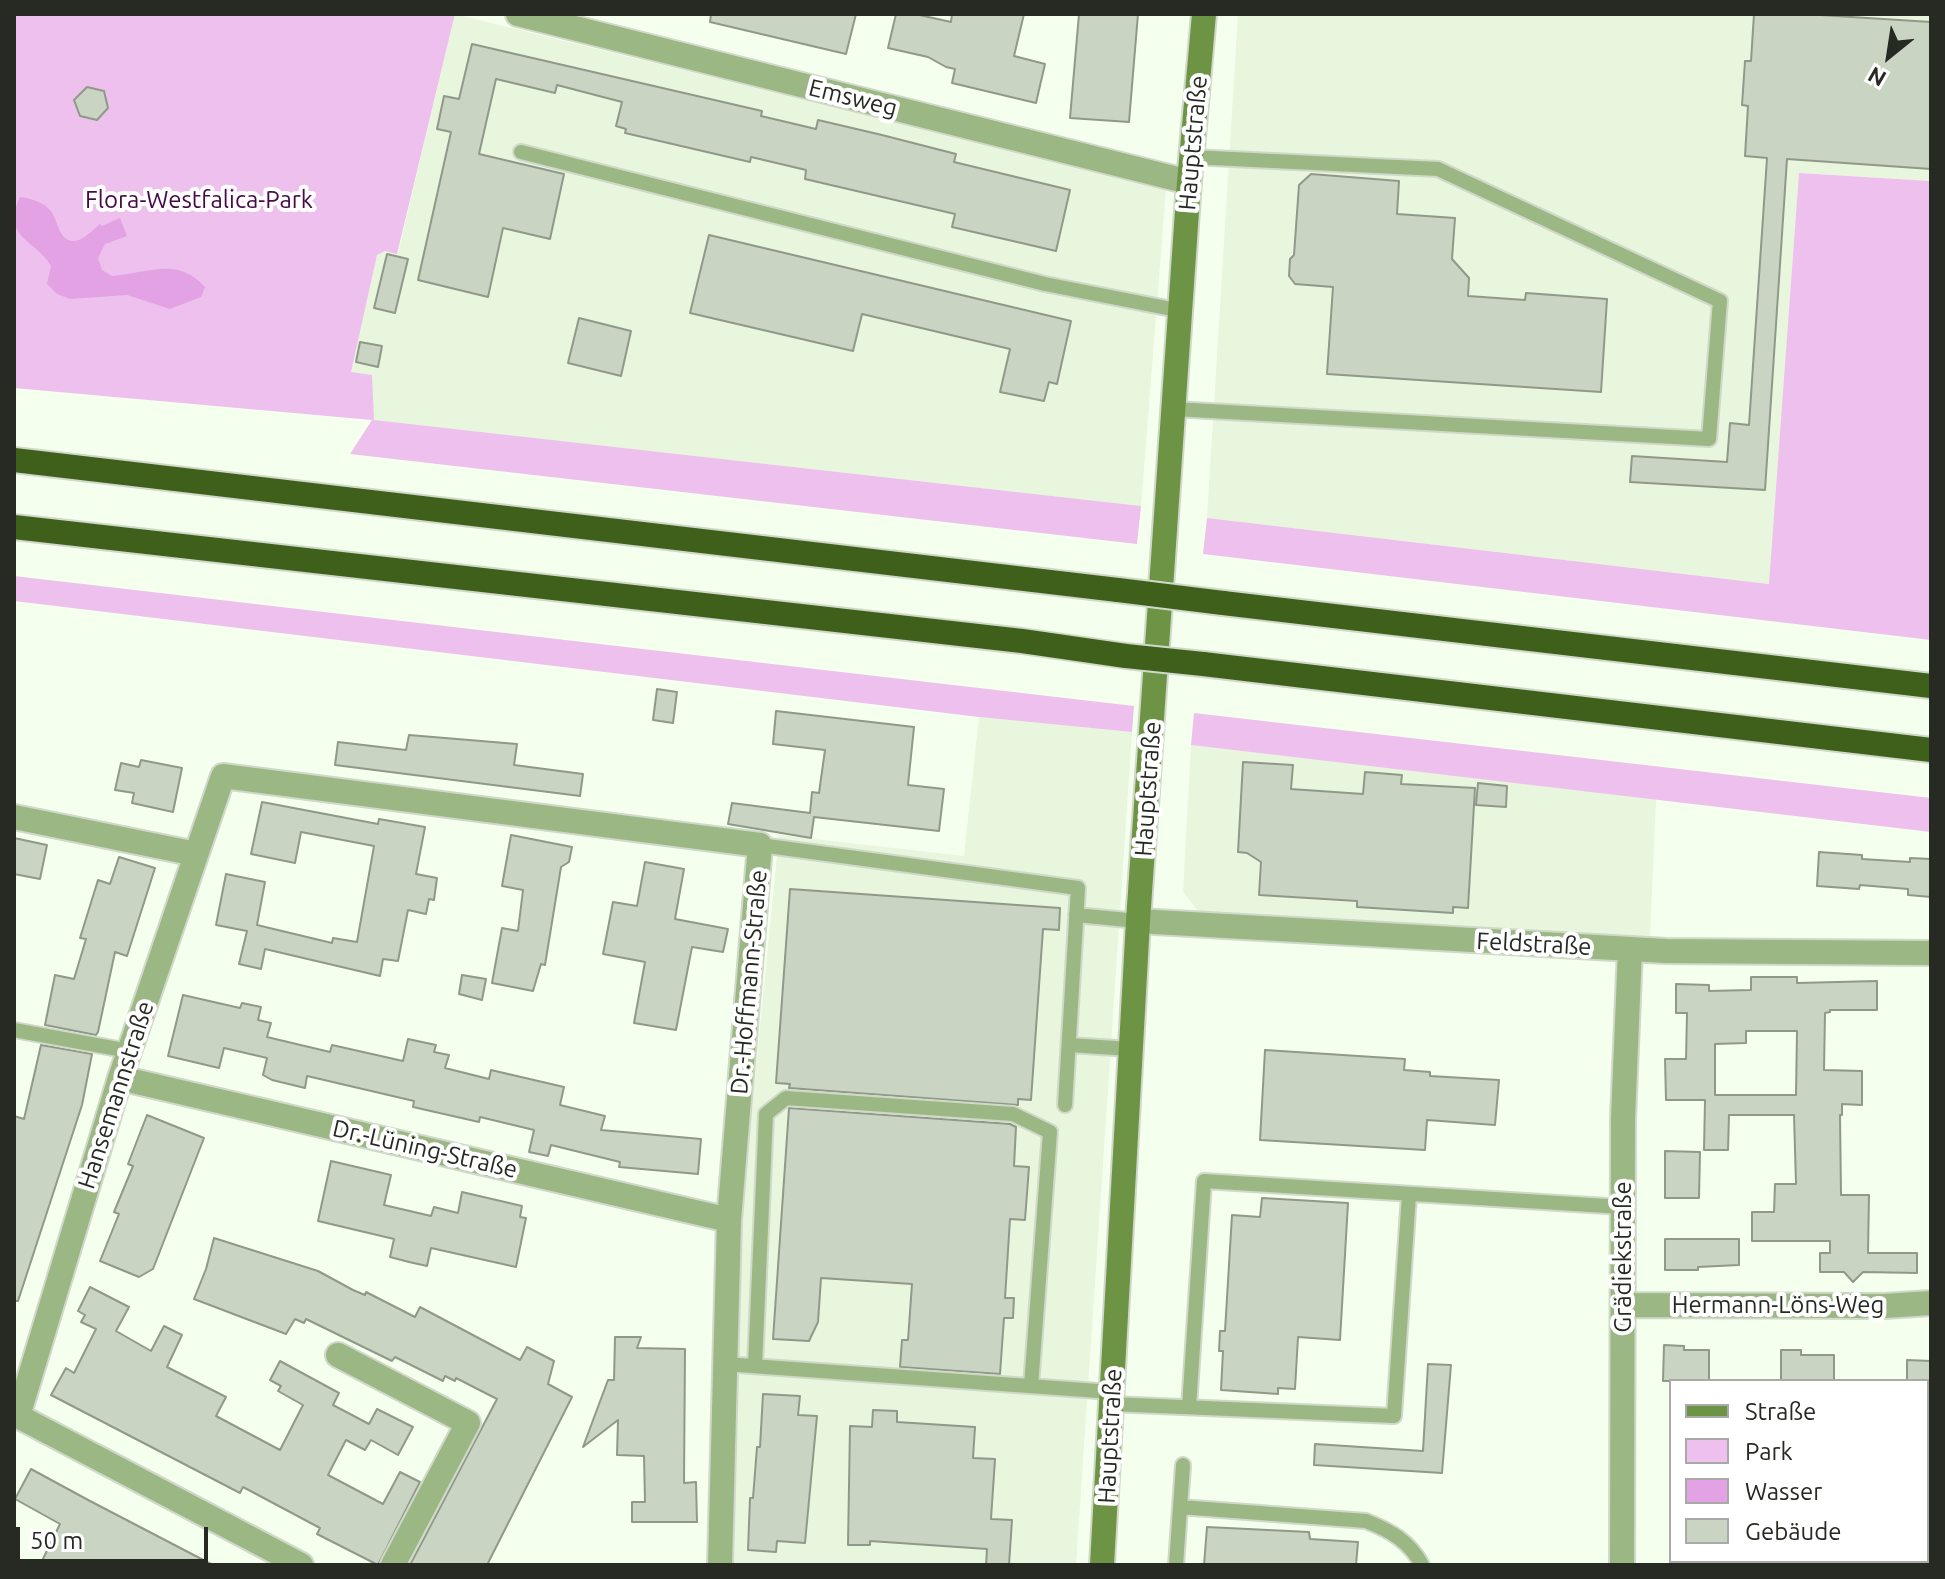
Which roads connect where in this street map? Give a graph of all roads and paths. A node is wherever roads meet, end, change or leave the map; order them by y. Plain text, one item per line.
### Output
1 (518, 14) edge
2 (1204, 14) edge
3 (521, 152) dead end
4 (1190, 169) junction
5 (1182, 311) junction
6 (1174, 409) junction
7 (14, 460) edge
8 (14, 527) edge
9 (1931, 686) edge
10 (1931, 750) edge
11 (223, 776) joint
12 (14, 817) edge
13 (760, 845) junction
14 (196, 854) junction
15 (1076, 915) junction
16 (1138, 921) junction
17 (1630, 949) junction
18 (1931, 953) edge
19 (14, 1030) edge
20 (1069, 1045) junction
21 (1131, 1049) junction
22 (129, 1051) junction
23 (120, 1078) junction
24 (1065, 1105) dead end
25 (738, 1110) junction
26 (766, 1114) junction
27 (1409, 1195) junction
28 (1623, 1207) junction
29 (729, 1220) junction
30 (1931, 1303) edge
31 (1624, 1305) junction
32 (338, 1355) dead end
33 (724, 1364) junction
34 (755, 1365) junction
35 (1031, 1386) junction
36 (1112, 1398) junction
37 (1189, 1407) junction
38 (16, 1415) edge
39 (1183, 1465) dead end
40 (1180, 1507) junction
41 (301, 1565) edge
42 (393, 1565) edge
43 (720, 1565) edge
44 (1102, 1565) edge
45 (1176, 1565) edge
46 (1422, 1565) edge
47 (1622, 1565) edge

1 - 4 street, Emsweg
2 - 4 street, Hauptstraße
3 - 5 lane
4 - 5 street, Hauptstraße
4 - 6 lane
5 - 6 street, Hauptstraße
6 - 16 street, Hauptstraße
7 - 9 highway, bridge
8 - 10 highway, bridge
11 - 13 street, Dr.-Hoffmann-Straße
11 - 14 street, Hansemannstraße
12 - 14 street
13 - 15 lane
13 - 25 street, Dr.-Hoffmann-Straße
14 - 22 street, Hansemannstraße
15 - 16 lane
15 - 20 lane
16 - 17 street, Feldstraße
16 - 21 street, Hauptstraße
17 - 18 street, Feldstraße
17 - 28 street, Grädiekstraße
19 - 22 lane
20 - 21 lane
20 - 24 lane
21 - 36 street, Hauptstraße
22 - 23 street, Hansemannstraße
23 - 29 street, Dr.-Lüning-Straße
23 - 38 street, Hansemannstraße
25 - 26 lane
25 - 29 street, Dr.-Hoffmann-Straße
26 - 34 lane
26 - 35 lane
27 - 28 lane
27 - 37 lane
27 - 37 lane
28 - 31 street, Grädiekstraße
29 - 33 street, Dr.-Hoffmann-Straße
30 - 31 street, Hermann-Löns-Weg
31 - 47 street, Grädiekstraße
32 - 42 street
33 - 34 lane
33 - 43 street, Dr.-Hoffmann-Straße
34 - 35 lane
35 - 36 lane
36 - 37 lane
36 - 44 street, Hauptstraße
38 - 41 street
39 - 40 lane
40 - 45 lane
40 - 46 lane

